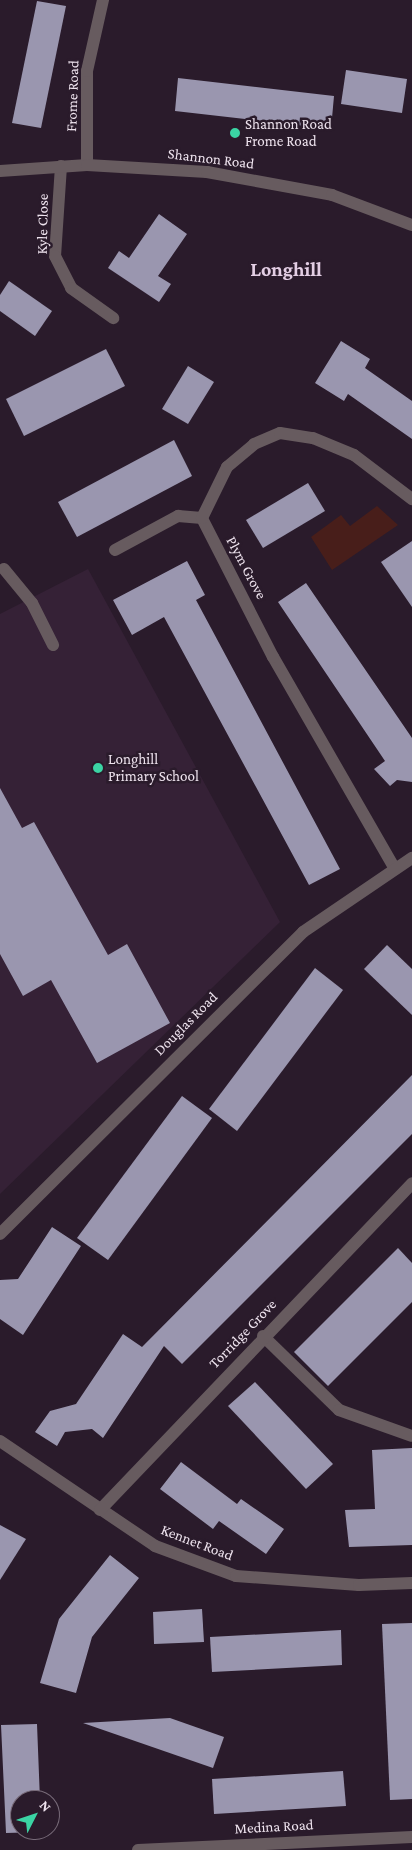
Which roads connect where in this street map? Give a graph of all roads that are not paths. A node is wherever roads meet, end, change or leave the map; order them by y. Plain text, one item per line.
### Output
1 (103, 0) edge
2 (87, 165) junction
3 (61, 166) junction
4 (0, 171) edge
5 (412, 225) edge
6 (113, 318) dead end
7 (412, 500) edge
8 (202, 518) junction
9 (115, 550) dead end
10 (1, 566) edge
11 (53, 645) dead end
12 (412, 858) edge
13 (395, 869) junction
14 (412, 1183) edge
15 (0, 1234) edge
16 (264, 1336) junction
17 (412, 1436) edge
18 (0, 1441) edge
19 (100, 1510) junction
20 (412, 1583) edge
21 (412, 1837) edge
22 (138, 1850) edge

1 - 2 street, Frome Road
2 - 3 street, Shannon Road
2 - 5 street, Shannon Road
3 - 4 street, Shannon Road
3 - 6 street, Kyle Close
7 - 8 street
8 - 9 street
8 - 13 street, Plym Grove
10 - 11 street
12 - 13 street, Douglas Road
13 - 15 street, Douglas Road
14 - 16 street, Torridge Grove
16 - 17 street
16 - 19 street, Torridge Grove
18 - 19 street, Kennet Road
19 - 20 street, Kennet Road
21 - 22 street, Medina Road

